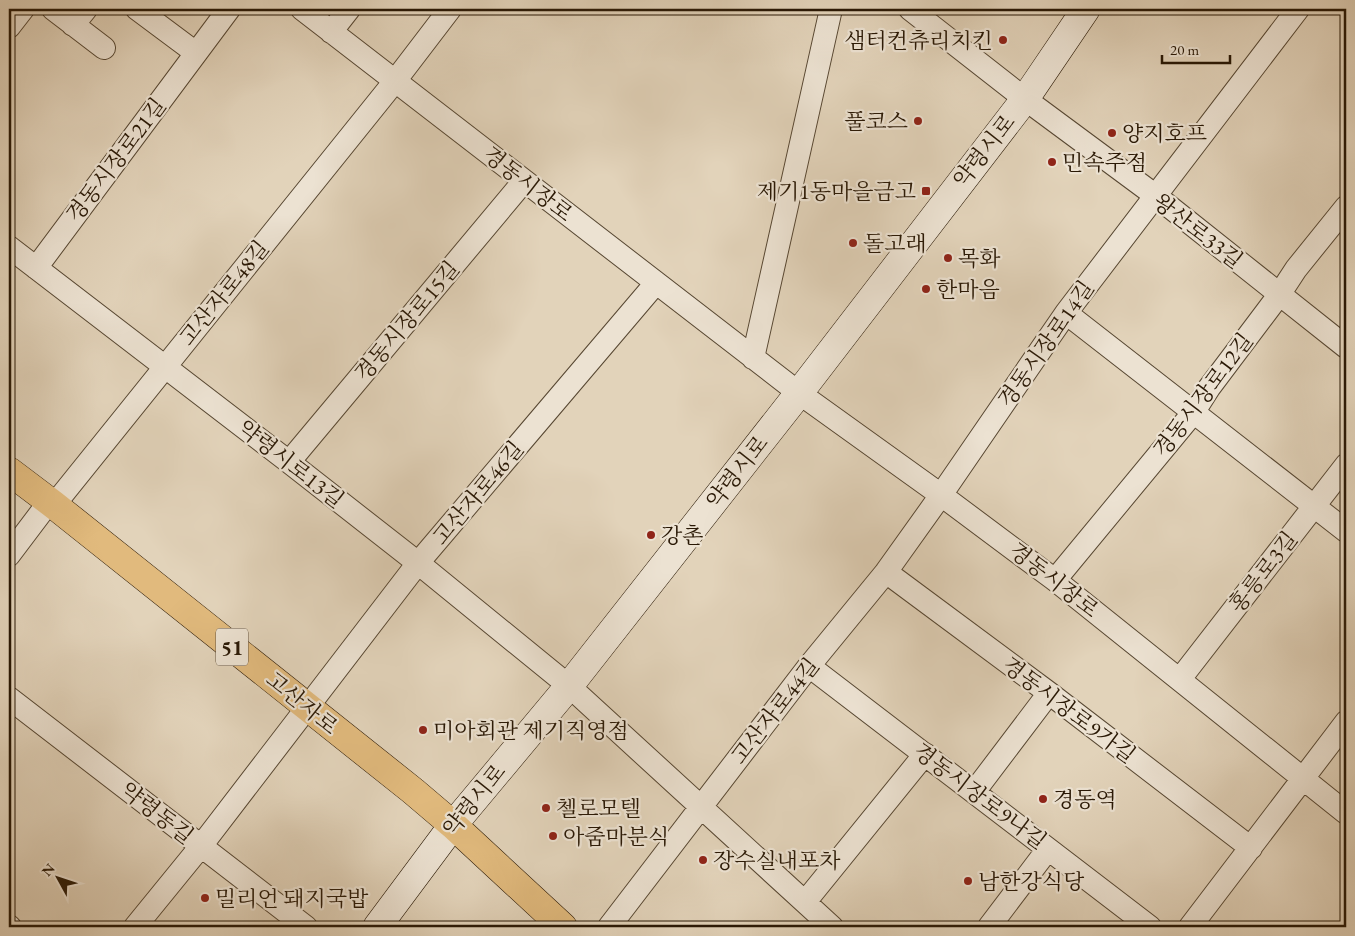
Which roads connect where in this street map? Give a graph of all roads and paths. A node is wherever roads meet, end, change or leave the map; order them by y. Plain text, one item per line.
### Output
1 (23, 9) edge
2 (53, 9) edge
3 (137, 9) edge
4 (230, 9) edge
5 (302, 9) edge
6 (349, 9) edge
7 (450, 9) edge
8 (831, 9) edge
9 (910, 9) edge
10 (1086, 9) edge
11 (1298, 9) edge
12 (80, 17) edge
13 (9, 27) edge
14 (331, 32) junction
15 (104, 48) dead end
16 (196, 53) junction
17 (395, 82) junction
18 (1025, 99) junction
19 (524, 181) junction
20 (1156, 196) junction
21 (1346, 207) edge
22 (9, 247) edge
23 (36, 268) junction
24 (656, 283) junction
25 (1279, 295) junction
26 (1066, 313) junction
27 (1346, 347) edge
28 (753, 358) junction
29 (164, 367) junction
30 (798, 393) junction
31 (1193, 413) junction
32 (289, 462) junction
33 (1346, 465) edge
34 (9, 471) edge
35 (941, 495) junction
36 (52, 503) junction
37 (1314, 506) junction
38 (1346, 531) edge
39 (9, 555) edge
40 (418, 563) junction
41 (886, 572) junction
42 (1055, 580) junction
43 (809, 666) junction
44 (1180, 680) junction
45 (569, 686) junction
46 (1049, 694) junction
47 (9, 698) edge
48 (307, 707) junction
49 (1346, 722) edge
50 (925, 754) junction
51 (1303, 778) junction
52 (974, 792) junction
53 (702, 806) junction
54 (1346, 813) edge
55 (453, 825) junction
56 (200, 846) junction
57 (1252, 848) junction
58 (1048, 849) junction
59 (805, 902) junction
60 (135, 927) edge
61 (306, 927) edge
62 (377, 927) edge
63 (563, 927) edge
64 (609, 927) edge
65 (832, 927) edge
66 (989, 927) edge
67 (1150, 927) edge
68 (1190, 927) edge

1 - 13 street
2 - 12 street
3 - 16 street
4 - 16 street, 경동시장로21길
5 - 14 street, 경동시장로
6 - 14 street
7 - 17 street, 고산자로48길
8 - 28 street
9 - 18 street, 왕산로33길
10 - 18 main road, 약령시로
11 - 20 street, 경동시장로14길
12 - 15 street
14 - 17 street, 경동시장로
16 - 23 street, 경동시장로21길
17 - 19 street, 경동시장로
17 - 29 street, 고산자로48길
18 - 20 street, 왕산로33길
18 - 30 main road, 약령시로
19 - 24 street, 경동시장로
19 - 32 street, 경동시장로15길
20 - 25 street, 왕산로33길
20 - 26 street, 경동시장로14길
21 - 25 street, 경동시장로12길
22 - 23 street, 약령시로13길
23 - 29 street, 약령시로13길
24 - 28 street, 경동시장로
24 - 40 street, 고산자로46길
25 - 27 street, 왕산로33길
25 - 31 street, 경동시장로12길
26 - 31 street
26 - 35 street, 경동시장로14길
28 - 30 street, 경동시장로
29 - 32 street, 약령시로13길
29 - 36 street, 고산자로48길
30 - 35 street, 경동시장로
30 - 45 main road, 약령시로
31 - 37 street
31 - 42 street, 경동시장로12길
32 - 40 street, 약령시로13길
33 - 37 street, 홍릉로3길
34 - 36 main road, 고산자로 / 51
35 - 41 street, 고산자로44길
35 - 42 street, 경동시장로
36 - 39 street
36 - 48 main road, 고산자로 / 51
37 - 38 street
37 - 44 street, 홍릉로3길
40 - 45 street, 약령시로13길
40 - 48 street, 고산자로46길
41 - 43 street, 고산자로44길
41 - 46 street, 경동시장로9가길
42 - 44 street, 경동시장로
43 - 50 street, 경동시장로9나길
43 - 53 street, 고산자로44길
44 - 51 street, 경동시장로
45 - 53 street, 약령시로13길
45 - 55 main road, 약령시로
46 - 52 street
46 - 57 street, 경동시장로9가길
47 - 56 street, 약령동길
48 - 55 main road, 고산자로 / 51
48 - 56 street, 고산자로46길
49 - 51 street
50 - 52 street, 경동시장로9나길
50 - 59 street
51 - 54 street, 경동시장로
51 - 57 street
52 - 58 street, 경동시장로9나길
53 - 59 street, 약령시로13길
53 - 64 street, 고산자로44길
55 - 62 main road, 약령시로
55 - 63 main road, 고산자로 / 51
56 - 60 street, 고산자로46길
56 - 61 street, 약령동길
57 - 68 street
58 - 66 street
58 - 67 street, 경동시장로9나길
59 - 65 street, 약령시로13길

